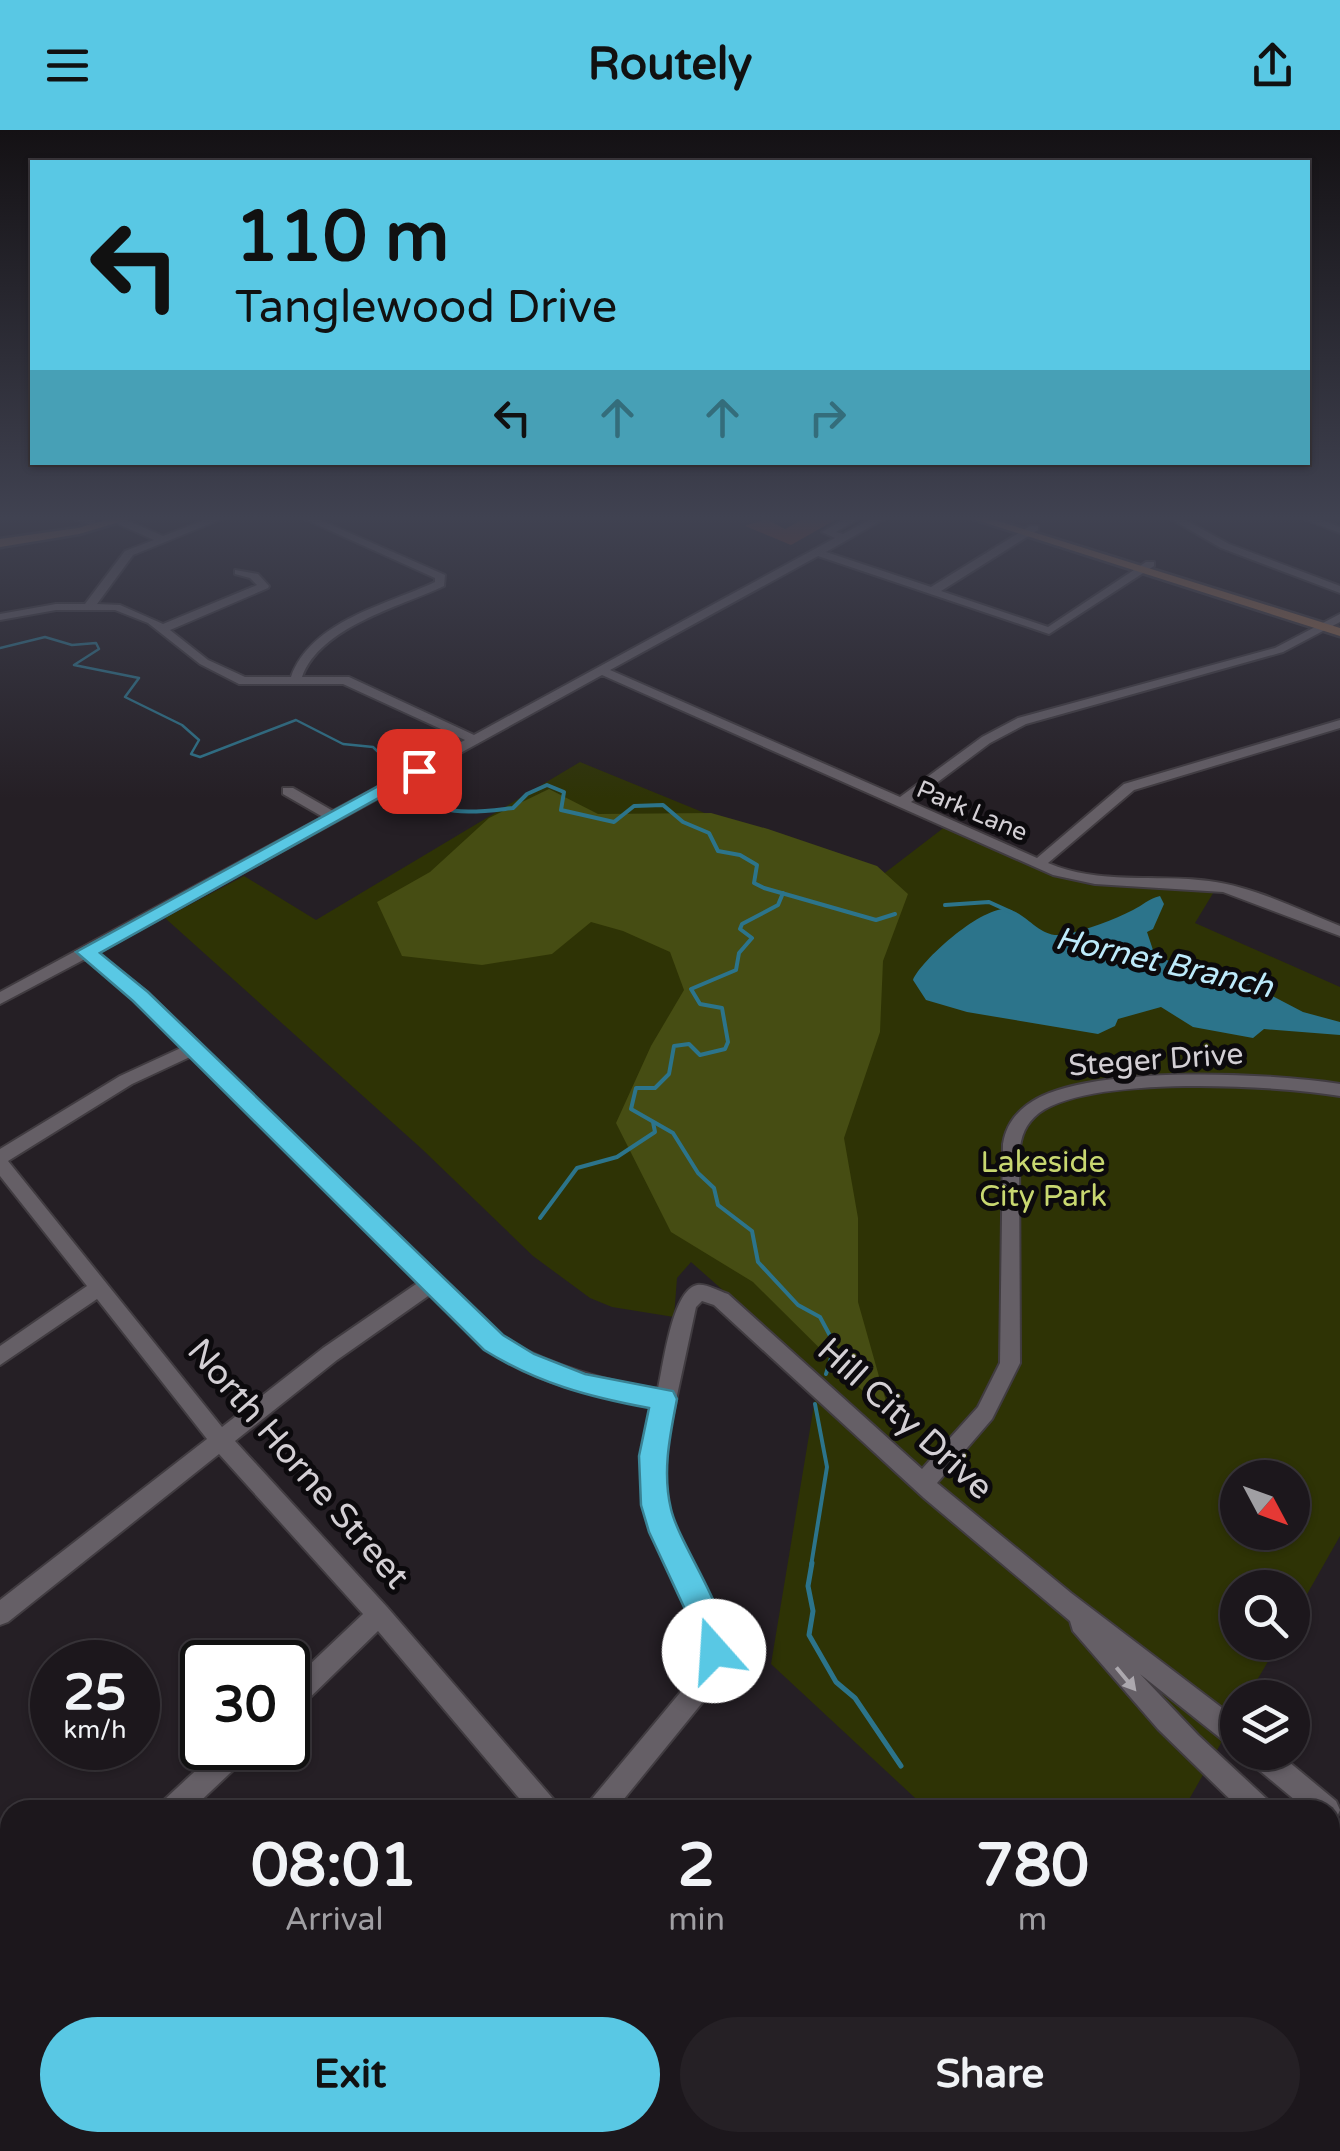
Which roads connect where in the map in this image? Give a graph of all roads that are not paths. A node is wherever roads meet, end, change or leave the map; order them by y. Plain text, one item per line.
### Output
1 (46, 610) edge
2 (131, 610) edge
3 (206, 610) edge
4 (382, 610) edge
5 (714, 610) edge
6 (985, 610) edge
7 (1082, 610) edge
8 (1290, 610) edge
9 (0, 617) edge
10 (1335, 624) edge
11 (164, 628) junction
12 (602, 671) junction
13 (296, 680) junction
14 (1340, 724) edge
15 (476, 740) junction
16 (288, 791) dead end
17 (900, 804) junction
18 (334, 817) junction
19 (1038, 864) junction
20 (1340, 931) edge
21 (86, 952) junction
22 (0, 1000) edge
23 (194, 1048) junction
24 (1340, 1090) edge
25 (0, 1160) edge
26 (431, 1283) junction
27 (100, 1286) junction
28 (0, 1357) edge
29 (664, 1399) junction
30 (220, 1440) junction
31 (922, 1484) junction
32 (1064, 1603) junction
33 (0, 1614) edge
34 (379, 1615) junction
35 (310, 1680) edge
36 (1220, 1721) edge
37 (215, 1770) edge
38 (1279, 1770) edge
39 (183, 1800) edge
40 (537, 1800) edge
41 (606, 1800) edge
42 (1249, 1800) edge
43 (1316, 1800) edge

1 - 9 street
2 - 11 street
3 - 11 street
4 - 13 street
5 - 12 street
6 - 7 street
8 - 10 main road
10 - 17 street
11 - 13 street
12 - 15 street
12 - 17 street, Park Lane
13 - 15 street
14 - 19 street
15 - 18 street
16 - 18 street
17 - 19 street, Park Lane
18 - 21 street
19 - 20 street, Park Lane
21 - 22 street
21 - 23 street
23 - 25 street
23 - 26 street
24 - 31 street, Steger Drive
25 - 27 street, North Horne Street
26 - 29 street
26 - 30 street
27 - 28 street
27 - 30 street, North Horne Street
29 - 31 street, Hill City Drive
29 - 41 street
30 - 33 street
30 - 34 street, North Horne Street
31 - 32 street, Hill City Drive
32 - 36 street, Hill City Drive
32 -> 42 street, Hill City Drive
34 - 35 street
34 - 40 street, North Horne Street
37 - 39 street
38 - 43 street

